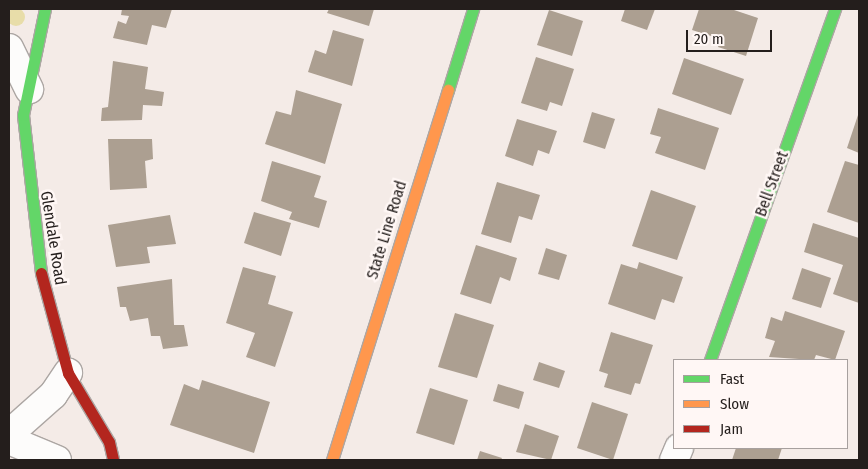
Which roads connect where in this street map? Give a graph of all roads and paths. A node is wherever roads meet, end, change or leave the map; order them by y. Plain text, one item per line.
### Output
1 (45, 9) edge
2 (473, 9) edge
3 (835, 9) edge
4 (9, 48) edge
5 (29, 89) junction
6 (710, 359) edge
7 (68, 373) junction
8 (9, 434) edge
9 (9, 440) edge
10 (57, 460) edge
11 (113, 460) edge
12 (332, 460) edge

1 - 5 street, Glendale Road
2 - 12 street, State Line Road
3 - 6 street, Bell Street
4 - 5 street
5 - 7 street, Glendale Road
7 - 8 street
7 - 11 street, Glendale Road
9 - 10 street

